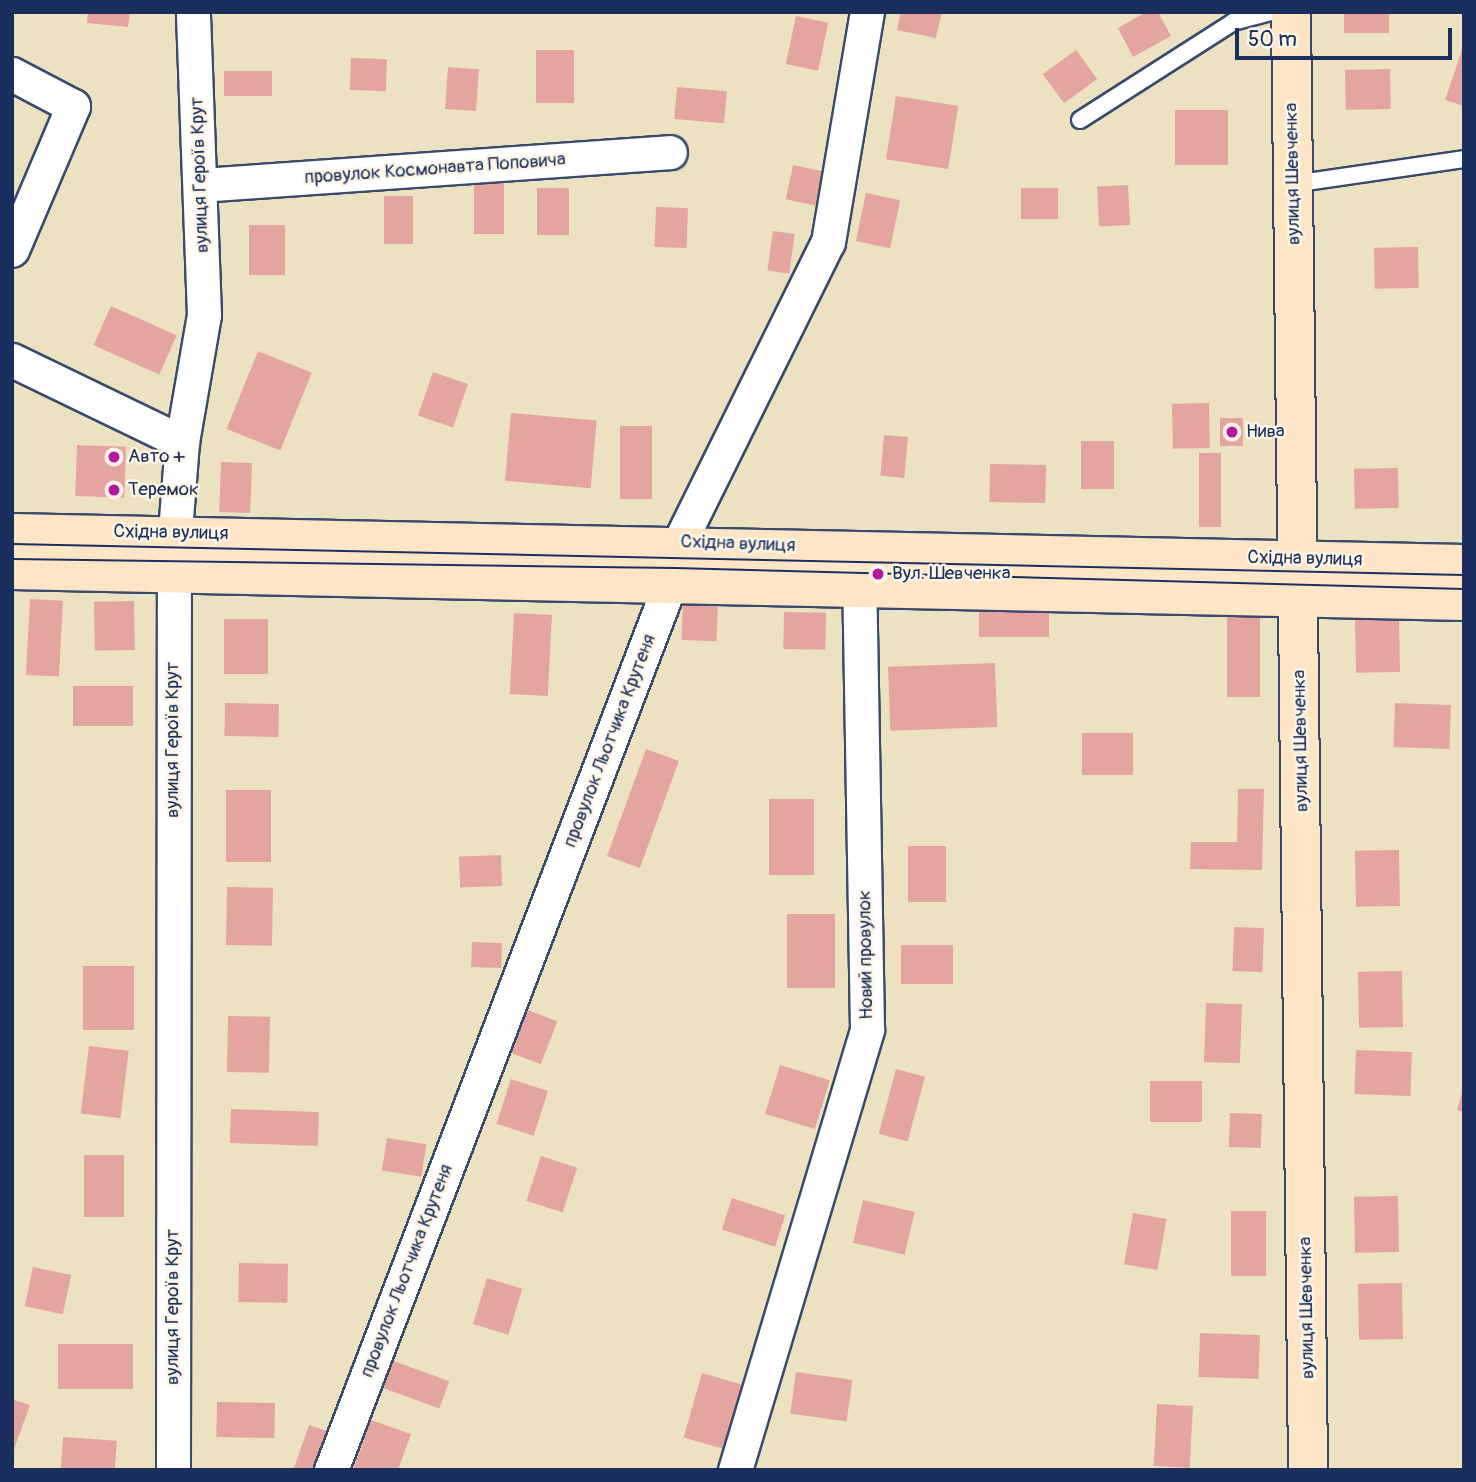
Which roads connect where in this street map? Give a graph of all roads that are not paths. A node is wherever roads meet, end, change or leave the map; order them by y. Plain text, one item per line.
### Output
1 (192, 12) edge
2 (867, 12) edge
3 (1270, 12) edge
4 (1290, 12) edge
5 (12, 74) edge
6 (1080, 120) dead end
7 (670, 152) dead end
8 (1464, 159) edge
9 (1293, 184) junction
10 (201, 186) junction
11 (12, 250) edge
12 (12, 359) edge
13 (182, 442) junction
14 (12, 533) edge
15 (174, 533) junction
16 (679, 543) junction
17 (859, 548) junction
18 (1464, 564) edge
19 (12, 570) edge
20 (173, 572) junction
21 (1299, 577) junction
22 (671, 581) junction
23 (858, 586) junction
24 (1464, 601) edge
25 (173, 1470) edge
26 (331, 1470) edge
27 (735, 1470) edge
28 (1308, 1470) edge

1 - 10 street, вулиця Героїв Крут
2 - 16 street, провулок Льотчика Крутеня
3 - 6 lane
4 - 9 street, вулиця Шевченка
5 - 11 street
7 - 10 street, провулок Космонавта Поповича
8 - 9 lane
9 - 21 street, вулиця Шевченка
10 - 13 street, вулиця Героїв Крут
12 - 13 street
13 - 15 street, вулиця Героїв Крут
14 - 15 street, Східна вулиця
15 - 16 street, Східна вулиця
15 - 20 street, вулиця Героїв Крут
16 - 17 street, Східна вулиця
16 - 22 street, провулок Льотчика Крутеня
17 - 21 street, Східна вулиця
17 - 23 street, Новий провулок
18 - 21 street, Східна вулиця
19 - 20 street, Східна вулиця
20 - 22 street, Східна вулиця
20 - 25 street, вулиця Героїв Крут
21 - 23 street, Східна вулиця
21 - 24 street, Східна вулиця
21 - 28 street, вулиця Шевченка
22 - 23 street, Східна вулиця
22 - 26 street, провулок Льотчика Крутеня
23 - 27 street, Новий провулок

